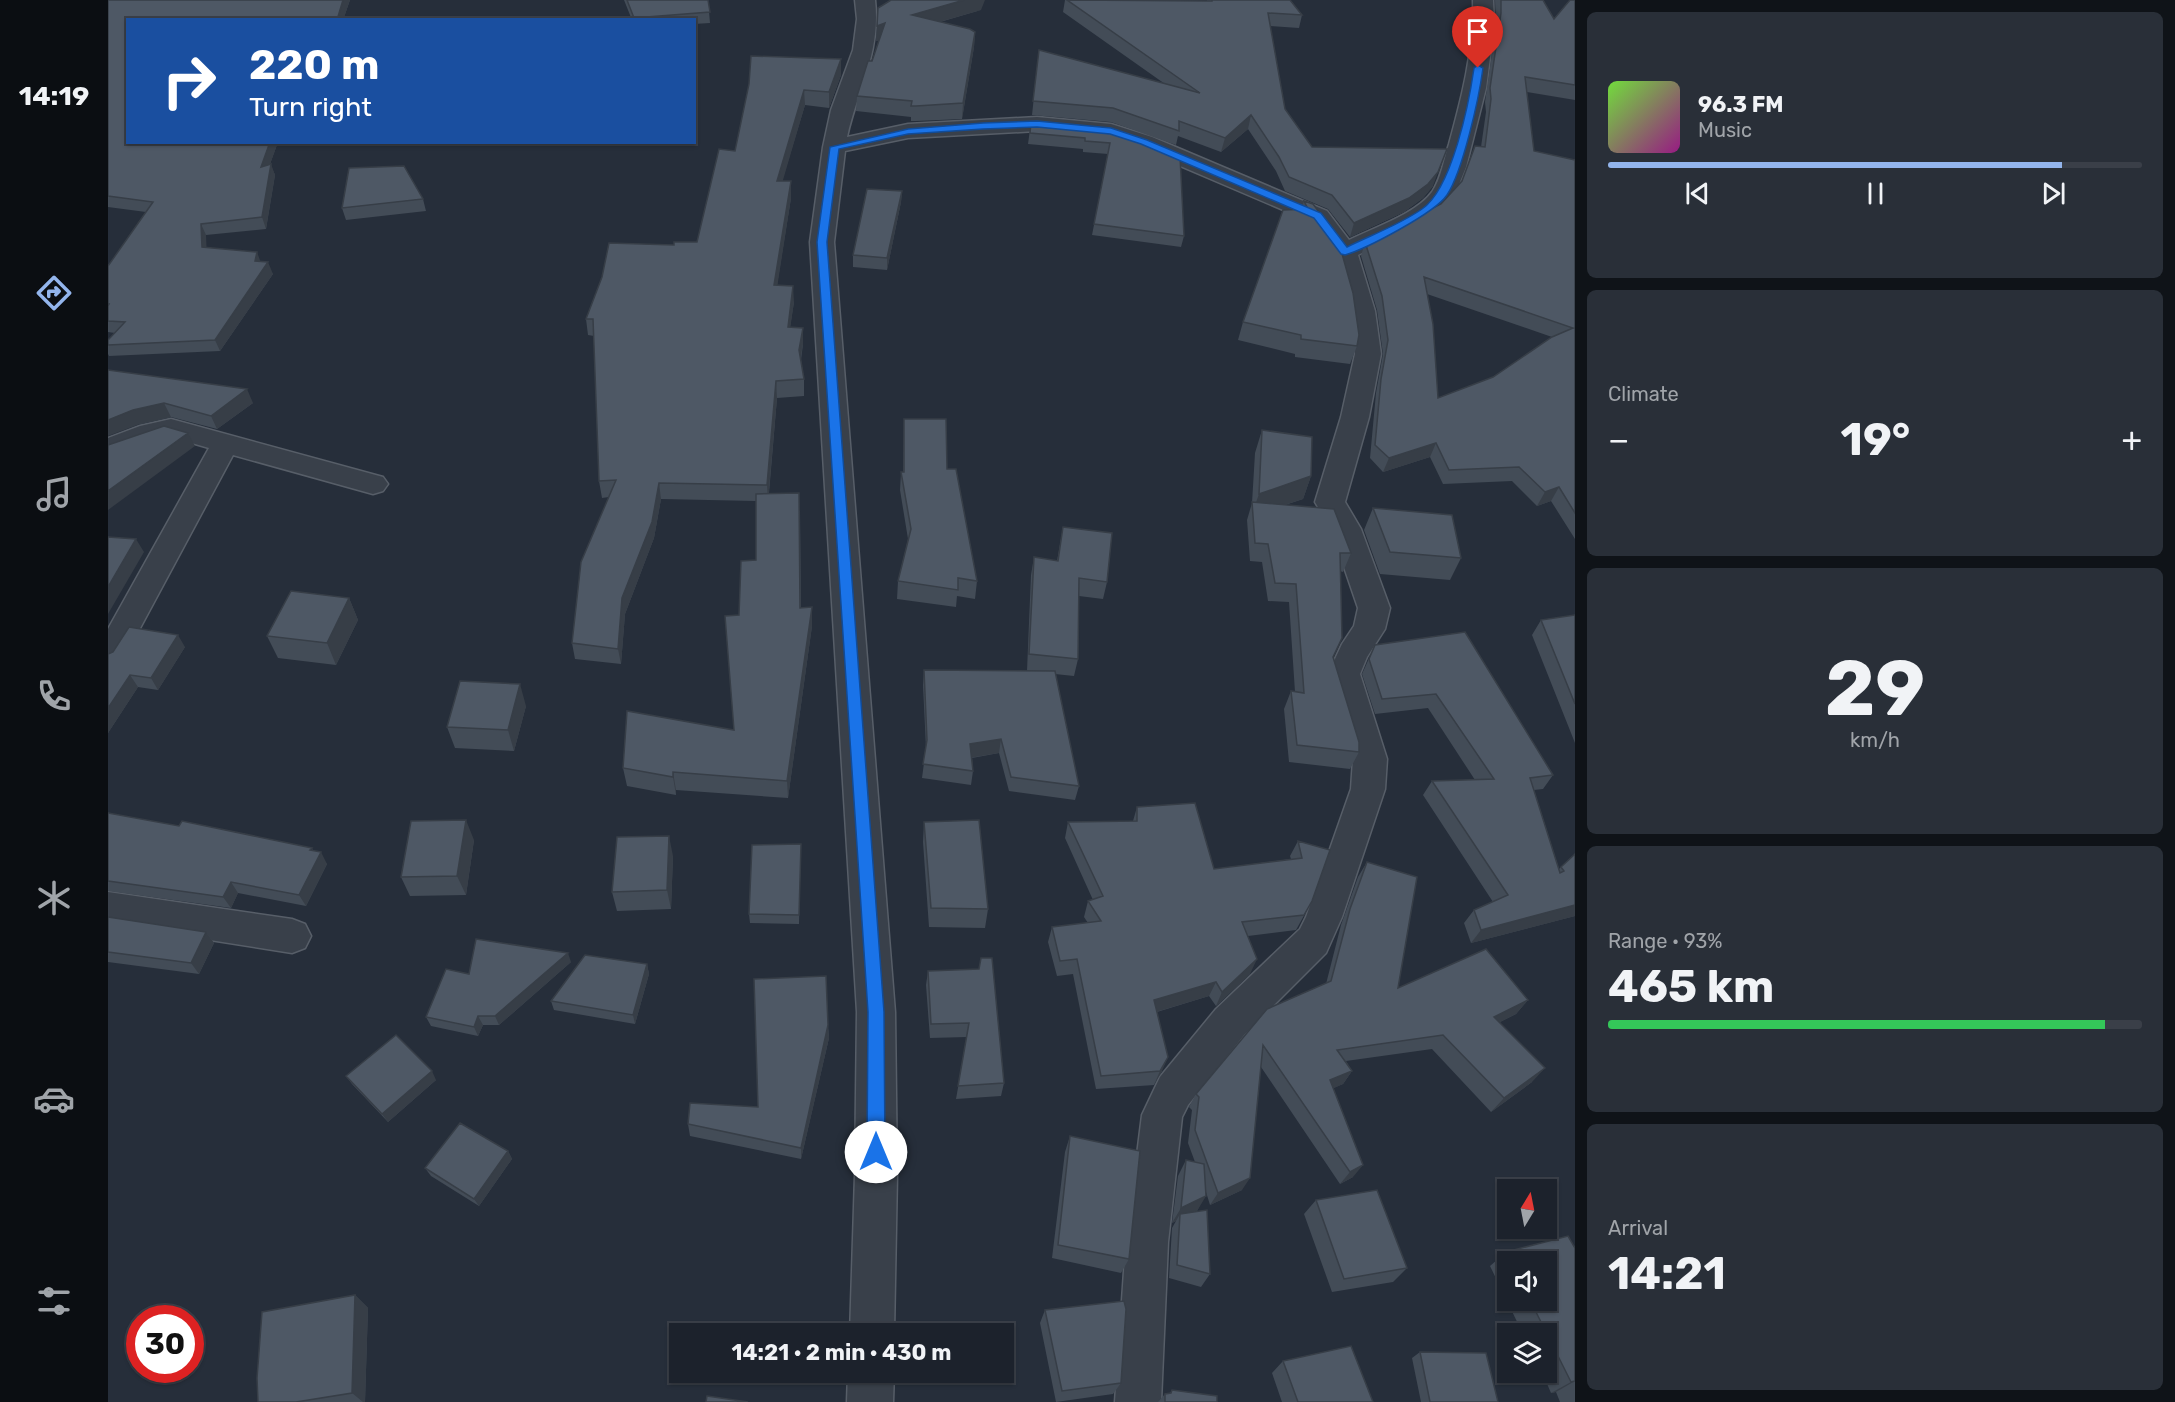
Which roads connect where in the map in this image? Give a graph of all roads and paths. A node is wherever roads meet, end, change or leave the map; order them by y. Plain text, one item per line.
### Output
1 (865, 0) edge
2 (1483, 0) edge
3 (834, 147) junction
4 (1345, 252) junction
5 (225, 444) junction
6 (108, 449) edge
7 (373, 484) dead end
8 (108, 654) edge
9 (108, 908) edge
10 (292, 936) dead end
11 (872, 1323) edge
12 (871, 1383) edge
13 (870, 1402) edge
14 (1138, 1402) edge

1 - 3 street
2 - 4 street
3 - 4 street
3 - 11 street
4 - 14 street
5 - 6 street
5 - 7 street
5 - 8 street
9 - 10 street
12 - 13 street

